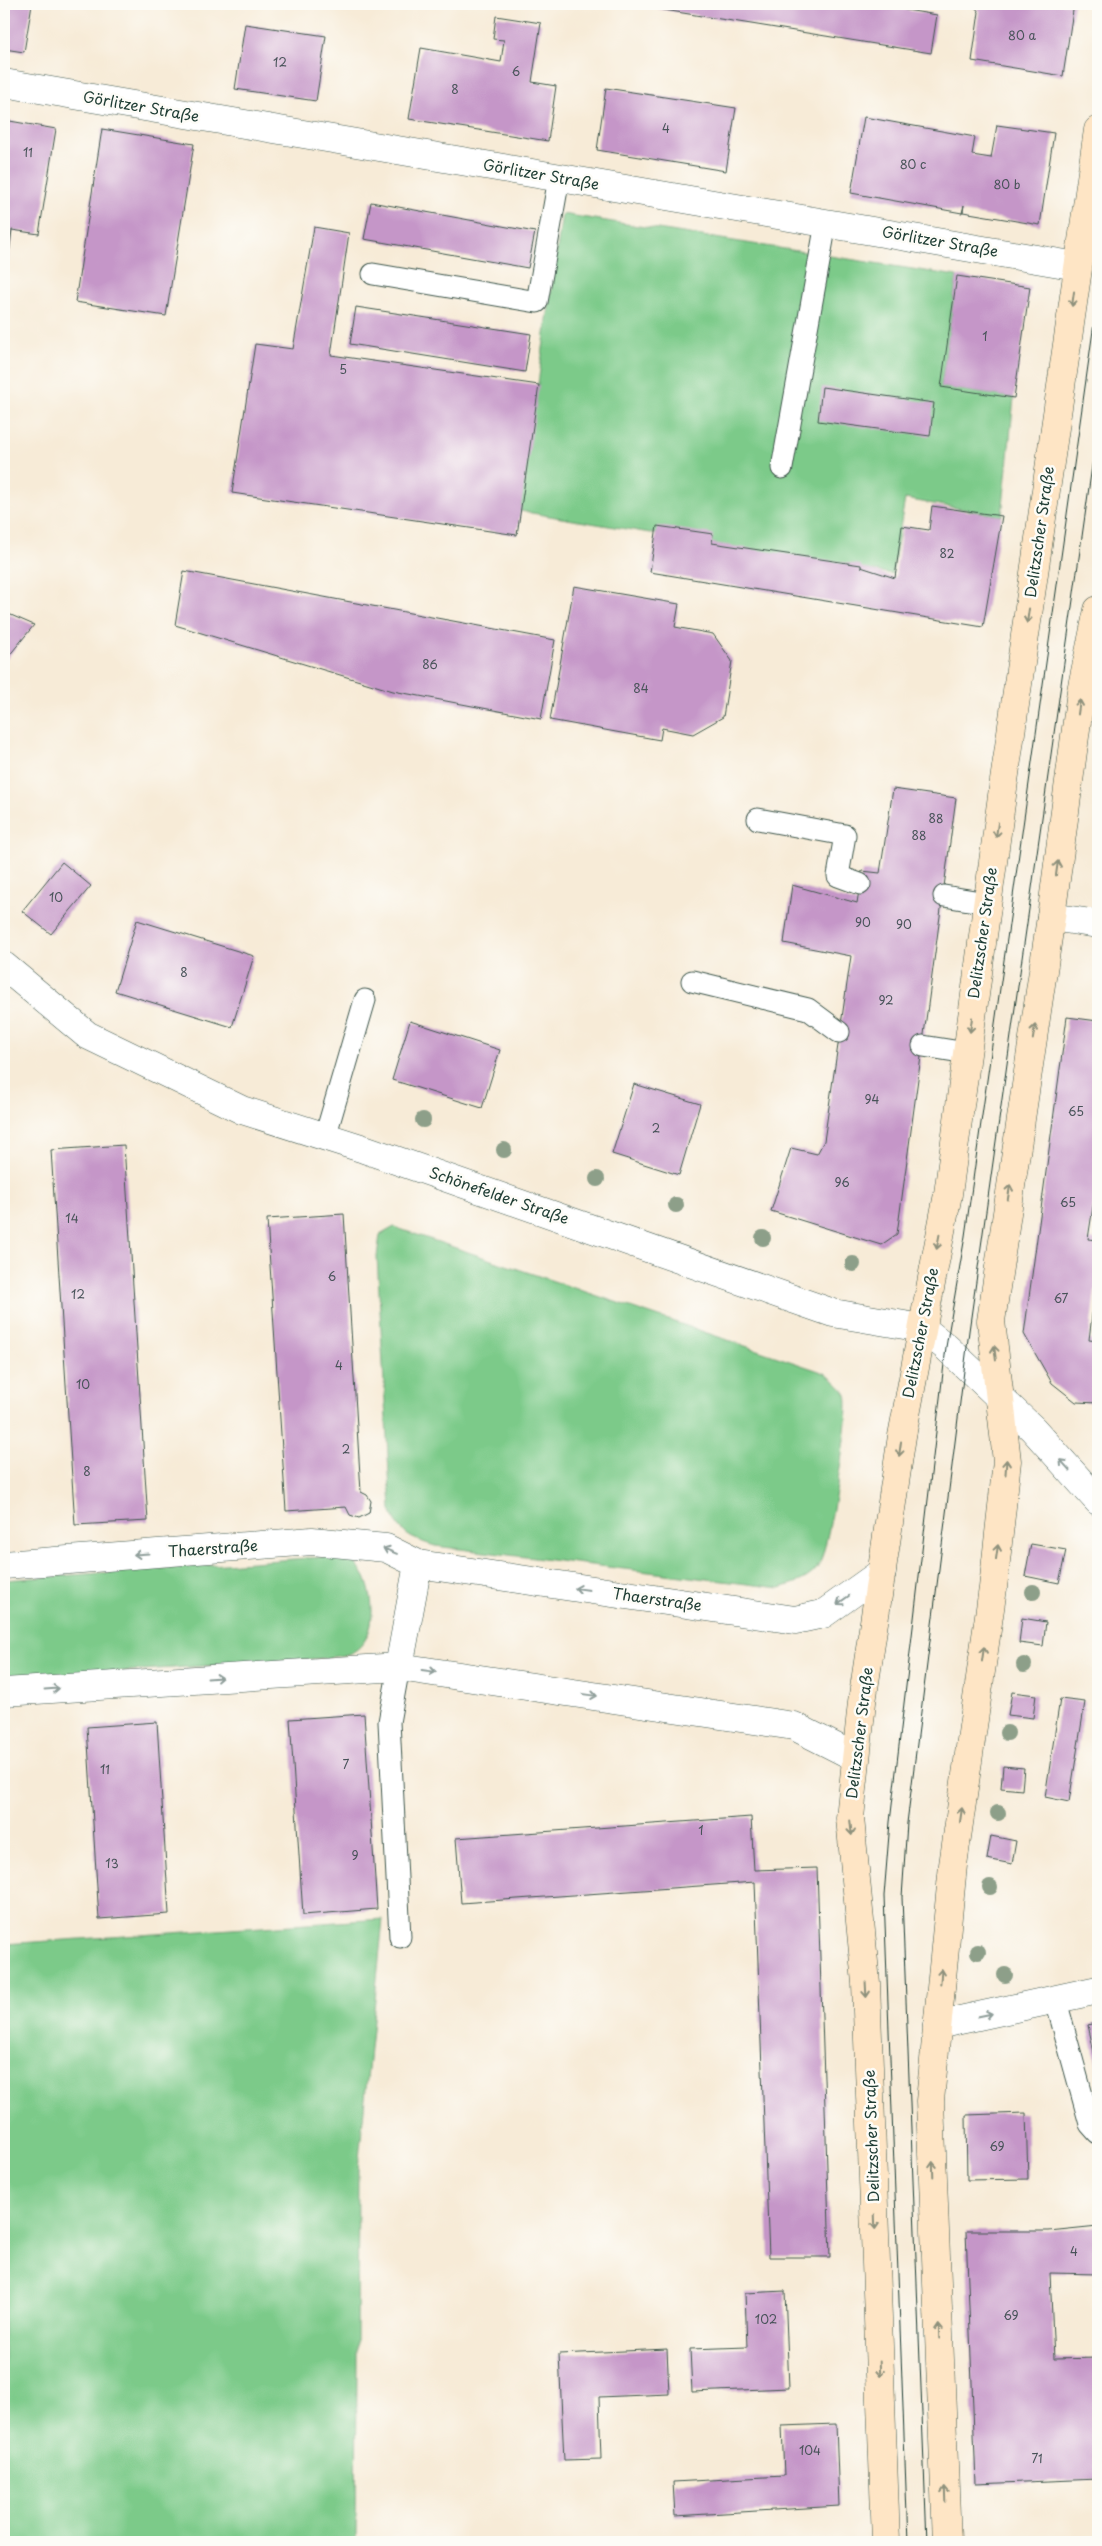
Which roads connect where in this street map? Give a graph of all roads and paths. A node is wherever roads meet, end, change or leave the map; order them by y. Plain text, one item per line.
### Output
1 (4, 84) edge
2 (1098, 130) edge
3 (559, 178) junction
4 (826, 223) junction
5 (1077, 266) junction
6 (373, 274) dead end
7 (782, 468) dead end
8 (1098, 614) edge
9 (758, 819) dead end
10 (860, 884) dead end
11 (944, 896) dead end
12 (987, 904) junction
13 (1051, 916) junction
14 (1098, 924) edge
15 (4, 966) edge
16 (692, 981) dead end
17 (365, 1000) dead end
18 (839, 1032) dead end
19 (923, 1046) dead end
20 (967, 1053) junction
21 (325, 1137) junction
22 (922, 1328) junction
23 (1002, 1402) junction
24 (1098, 1501) edge
25 (418, 1564) junction
26 (4, 1565) edge
27 (882, 1572) junction
28 (399, 1667) junction
29 (4, 1692) edge
30 (855, 1757) junction
31 (400, 1937) dead end
32 (1098, 1990) edge
33 (1056, 2001) junction
34 (938, 2025) junction
35 (1098, 2133) edge
36 (886, 2542) edge
37 (947, 2542) edge

1 - 3 street, Görlitzer Straße
2 - 5 main road, Delitzscher Straße
3 - 4 street, Görlitzer Straße
3 - 6 lane
4 - 5 street, Görlitzer Straße
4 - 7 lane
5 -> 12 main road, Delitzscher Straße
13 -> 8 main road
9 - 10 lane
11 - 12 lane
12 -> 20 main road, Delitzscher Straße
13 - 14 street
23 -> 13 main road
15 - 21 street, Schönefelder Straße
16 - 18 lane
17 - 21 lane
19 - 20 lane
20 -> 22 main road, Delitzscher Straße
21 - 22 street, Schönefelder Straße
22 - 23 street, Schönefelder Straße
22 -> 27 main road, Delitzscher Straße
24 -> 23 street, Schönefelder Straße
34 -> 23 main road
25 -> 26 street, Thaerstraße
27 -> 25 street, Thaerstraße
25 - 28 street
27 - 30 main road, Delitzscher Straße
29 -> 28 street
28 -> 30 street
28 - 31 lane
30 -> 36 main road, Delitzscher Straße
32 - 33 street
34 -> 33 street
33 - 35 lane
37 -> 34 main road

